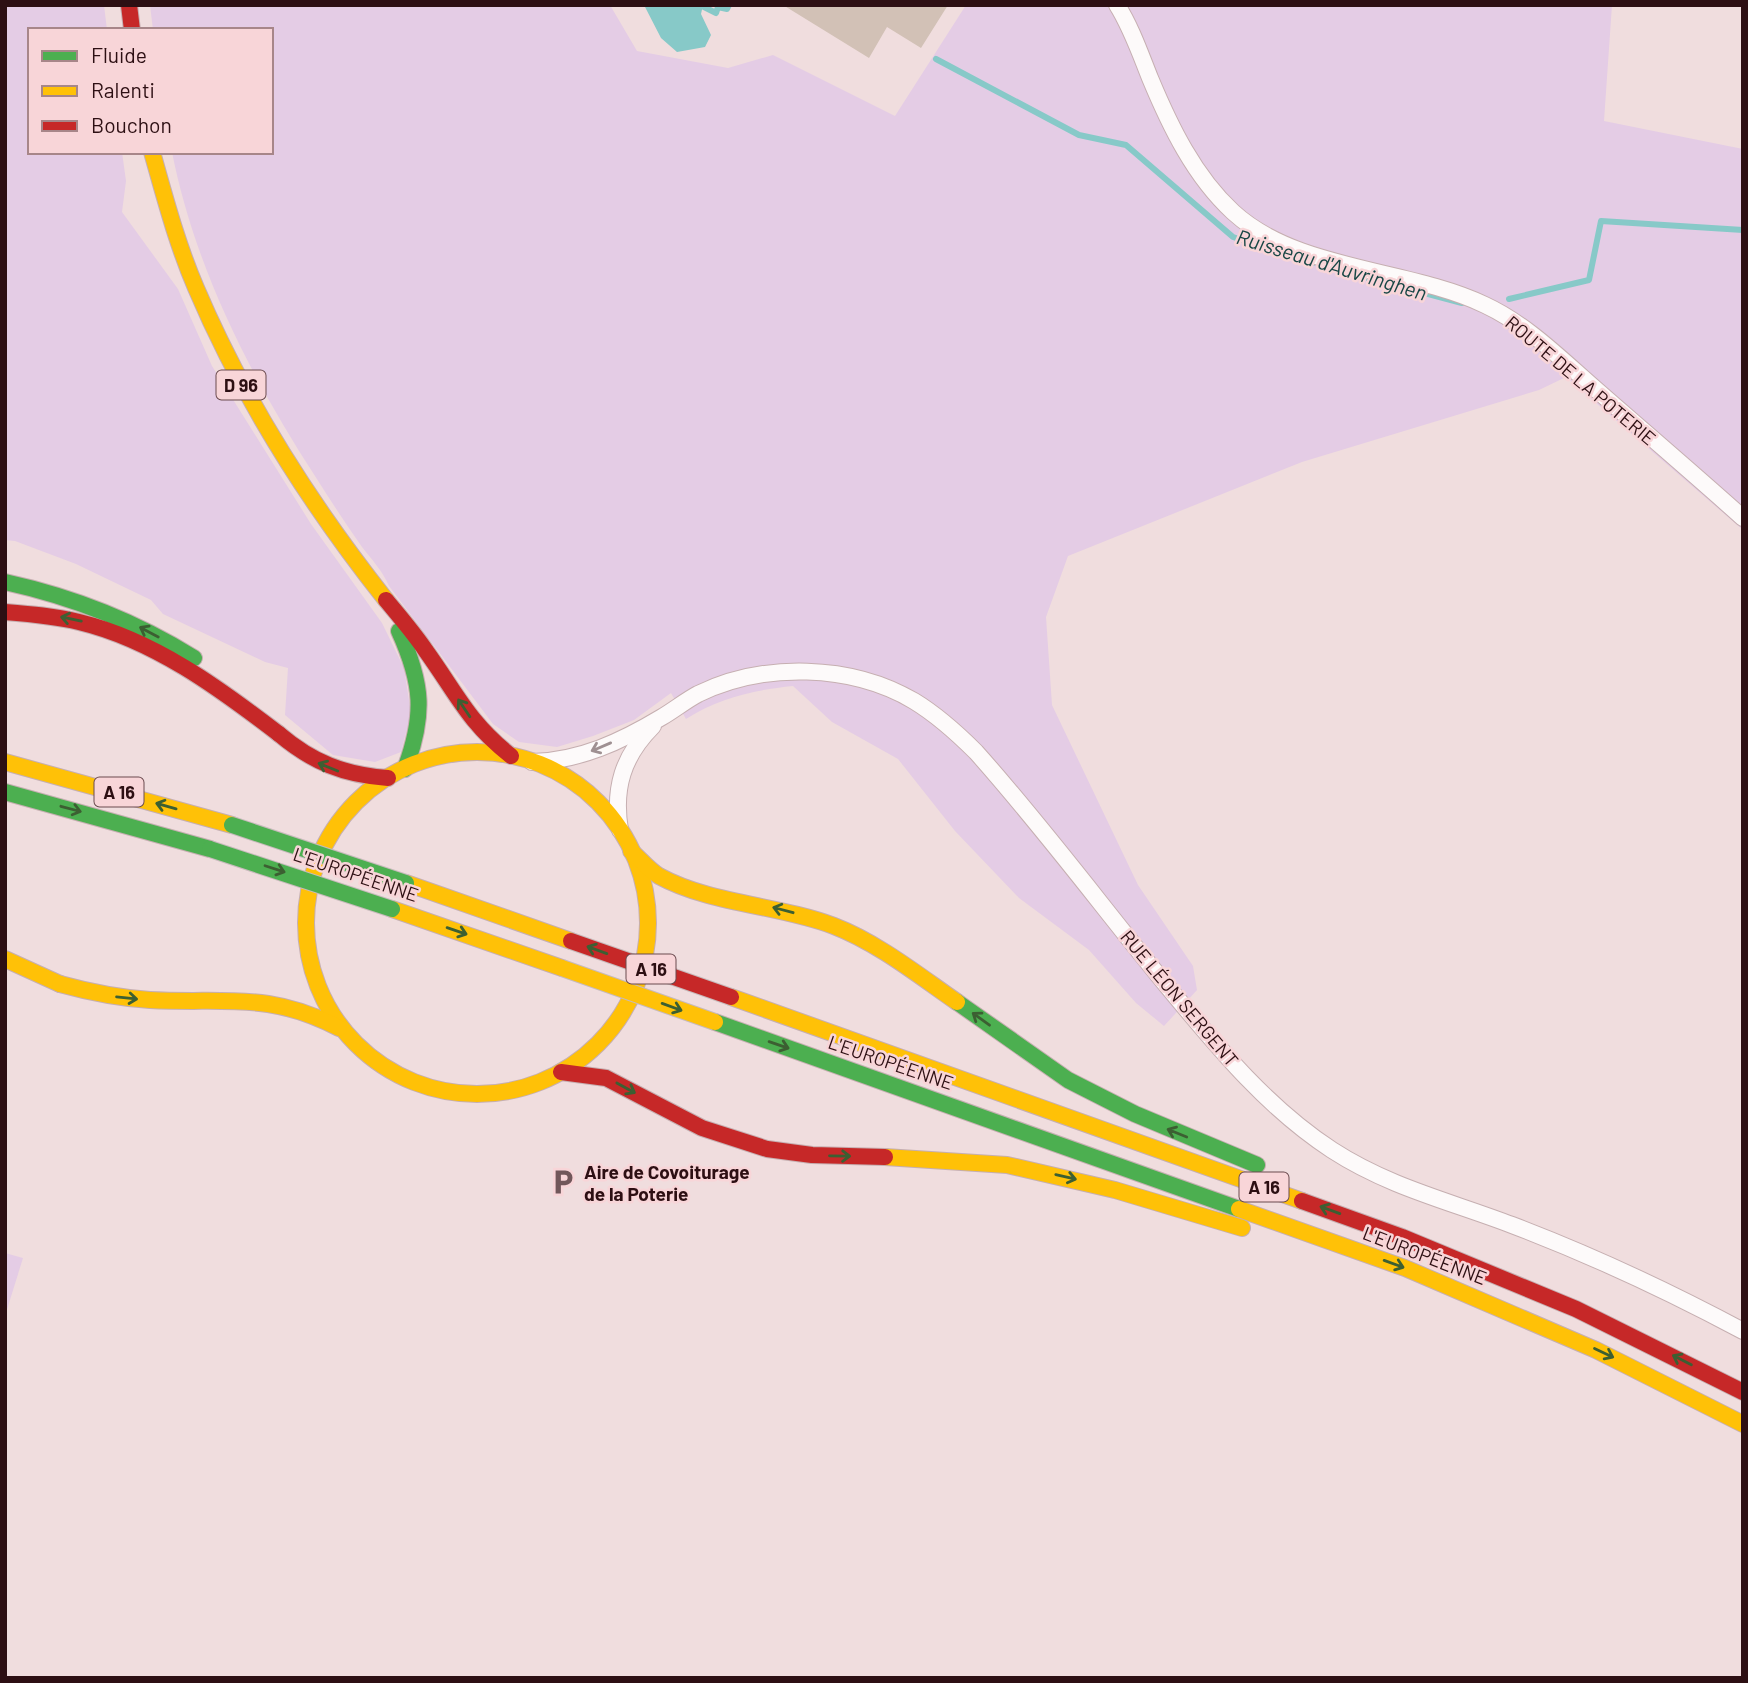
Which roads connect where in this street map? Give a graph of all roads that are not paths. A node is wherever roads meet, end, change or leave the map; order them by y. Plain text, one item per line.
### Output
1 (129, 5) edge
2 (1117, 5) edge
3 (132, 28) edge
4 (153, 154) edge
5 (1743, 517) edge
6 (5, 582) edge
7 (379, 593) junction
8 (5, 612) edge
9 (663, 717) junction
10 (279, 734) junction
11 (512, 756) junction
12 (5, 762) edge
13 (532, 762) junction
14 (405, 769) junction
15 (387, 778) junction
16 (5, 792) edge
17 (620, 830) junction
18 (631, 851) junction
19 (5, 959) edge
20 (5, 967) edge
21 (60, 984) junction
22 (345, 1032) junction
23 (561, 1072) junction
24 (1276, 1172) dead end
25 (1335, 1196) dead end
26 (1307, 1233) junction
27 (1508, 1279) junction
28 (1743, 1331) edge
29 (1743, 1392) edge
30 (1743, 1424) edge

1 - 3 main road
2 - 5 street, ROUTE DE LA POTERIE
4 - 7 main road, D 96
10 -> 6 main road
11 -> 7 main road, D 96
7 - 14 main road, D 96
10 -> 8 main road
9 -> 13 street
9 - 17 street
9 - 28 street, RUE LÉON SERGENT
15 -> 10 main road
11 - 13 main road
11 - 14 main road
27 -> 12 main road, L'EUROPÉENNE / A 16, bridge
13 - 17 main road
14 - 15 main road
15 - 22 main road
16 -> 26 main road, L'EUROPÉENNE / A 16, bridge
17 - 18 main road
18 - 23 main road
24 -> 18 main road
19 - 21 main road
20 - 21 main road
21 -> 22 main road
22 - 23 main road
23 -> 26 main road
25 - 27 main road
26 -> 30 main road, L'EUROPÉENNE / A 16
29 -> 27 main road, L'EUROPÉENNE / A 16

